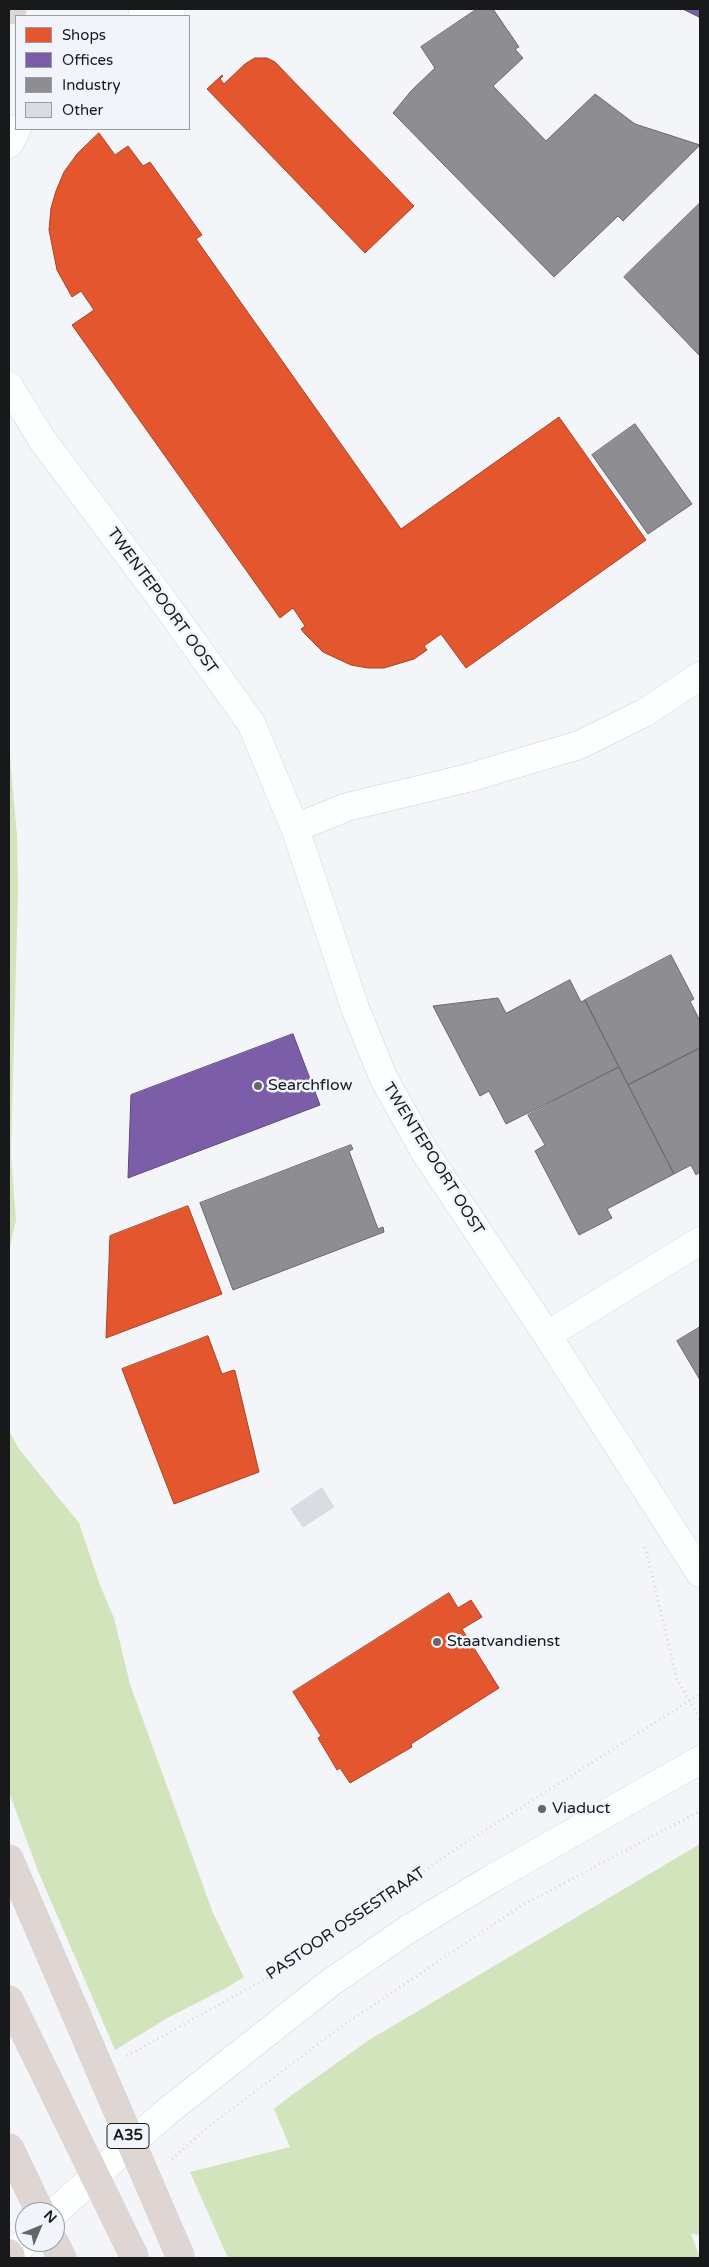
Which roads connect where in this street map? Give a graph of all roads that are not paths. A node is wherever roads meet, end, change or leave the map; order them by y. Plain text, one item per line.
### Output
1 (171, 9) edge
2 (146, 15) edge
3 (16, 130) edge
4 (9, 144) edge
5 (9, 386) edge
6 (700, 676) edge
7 (295, 828) junction
8 (700, 1241) edge
9 (547, 1335) junction
10 (700, 1573) edge
11 (700, 1760) edge
12 (9, 1858) edge
13 (9, 2000) edge
14 (9, 2147) edge
15 (35, 2202) edge
16 (65, 2203) edge
17 (9, 2253) edge
18 (10, 2258) edge
19 (134, 2258) edge
20 (181, 2258) edge

1 - 2 street
3 - 4 street
5 - 7 street, TWENTEPOORT OOST
6 - 7 street
7 - 9 street, TWENTEPOORT OOST
8 - 9 street
9 - 10 street, TWENTEPOORT OOST
11 - 16 street
12 - 20 highway, A35, bridge
13 - 19 highway, A35, bridge
14 - 15 highway, bridge
17 - 18 highway, bridge

